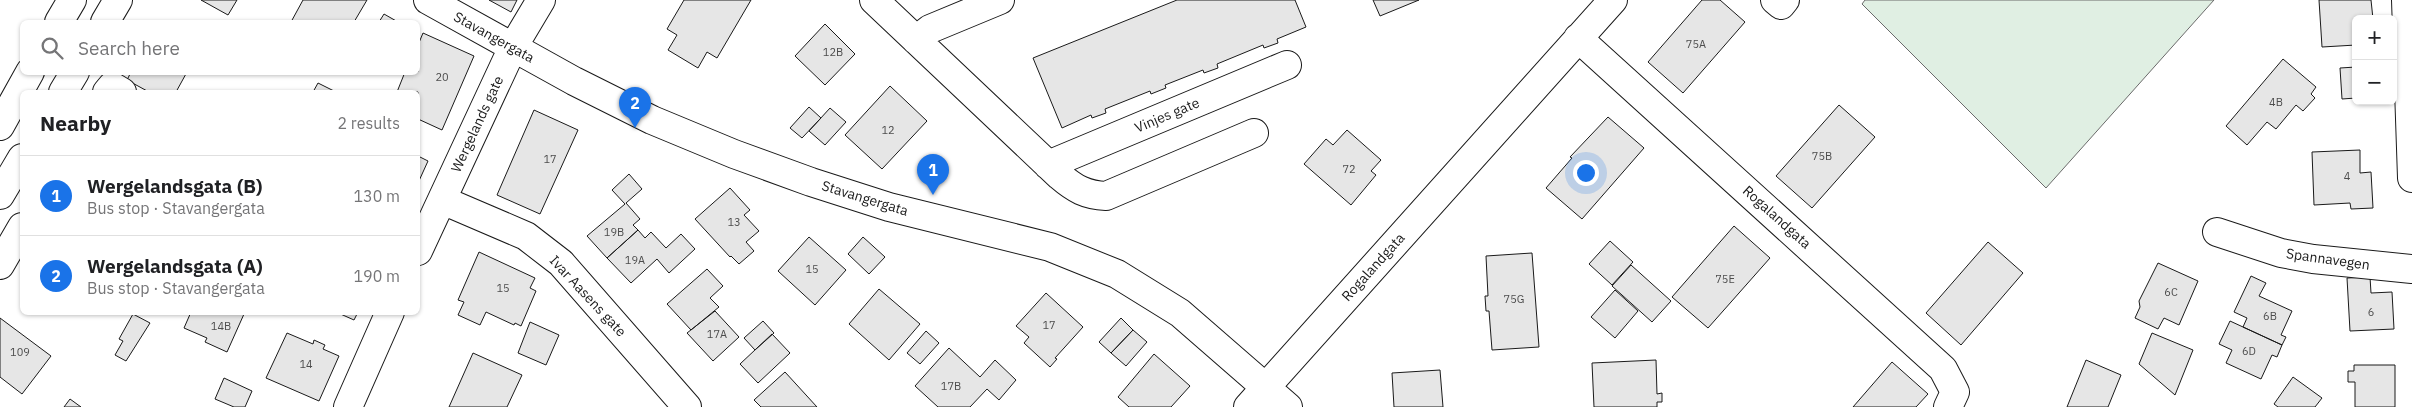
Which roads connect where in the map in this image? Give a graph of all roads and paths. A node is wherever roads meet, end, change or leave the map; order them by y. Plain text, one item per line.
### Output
1 (72, 0) edge
2 (118, 0) edge
3 (428, 0) edge
4 (541, 0) edge
5 (874, 0) edge
6 (1000, 0) edge
7 (1613, 0) edge
8 (1775, 0) edge
9 (1785, 0) edge
10 (2406, 0) edge
11 (60, 20) edge
12 (106, 20) edge
13 (1578, 38) junction
14 (916, 40) junction
15 (513, 47) junction
16 (1286, 66) dead end
17 (28, 75) edge
18 (73, 75) edge
19 (20, 90) edge
20 (20, 90) edge
21 (64, 90) edge
22 (109, 90) edge
23 (119, 90) edge
24 (0, 126) edge
25 (1254, 133) dead end
26 (20, 161) edge
27 (1048, 165) junction
28 (2412, 178) edge
29 (0, 195) edge
30 (442, 200) junction
31 (20, 230) edge
32 (2217, 232) dead end
33 (420, 247) edge
34 (0, 265) edge
35 (2412, 269) edge
36 (389, 315) edge
37 (1266, 387) junction
38 (348, 407) edge
39 (687, 407) edge
40 (1248, 407) edge
41 (1288, 407) edge
42 (1948, 407) edge

1 - 11 street
2 - 12 street
3 - 15 street, Stavangergata
4 - 15 street, Wergelands gate
5 - 14 street
6 - 14 street
7 - 13 street, Rogalandgata
8 - 9 street
10 - 28 street
13 - 37 street, Rogalandgata
13 - 42 street, Rogalandgata
14 - 27 street
15 - 30 street, Wergelands gate
15 - 37 street, Stavangergata
16 - 27 street, Vinjes gate
17 - 19 street
18 - 21 street
20 - 24 street
22 - 23 street
25 - 27 street
26 - 29 street
30 - 33 street, Wergelands gate
30 - 39 street, Ivar Aasens gate
31 - 34 street
32 - 35 street, Spannavegen
36 - 38 street
37 - 40 street, Rogalandgata
37 - 41 street, Stavangergata

